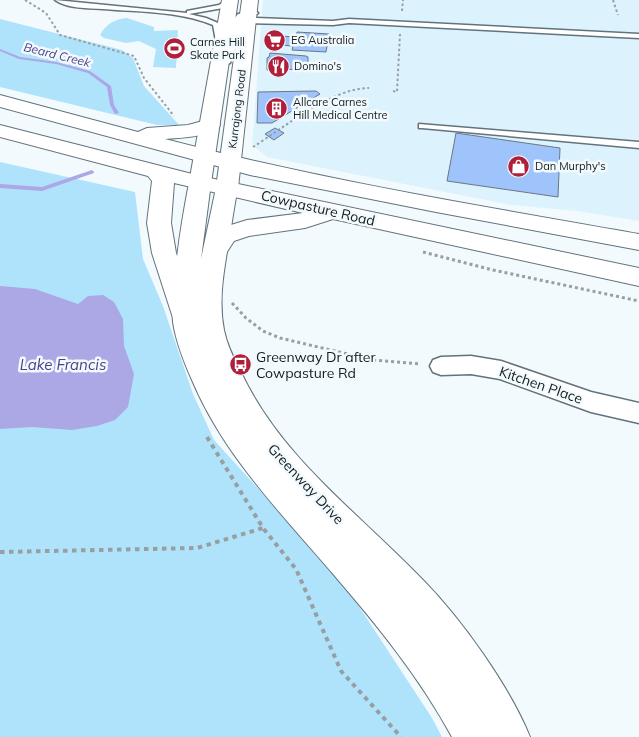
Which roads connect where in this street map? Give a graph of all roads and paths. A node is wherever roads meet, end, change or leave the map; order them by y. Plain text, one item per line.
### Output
1 (25, 0) edge
2 (58, 0) edge
3 (230, 0) edge
4 (613, 0) edge
5 (248, 11) edge
6 (174, 13) junction
7 (618, 15) dead end
8 (401, 28) dead end
9 (639, 36) edge
10 (221, 52) junction
11 (216, 88) junction
12 (369, 88) dead end
13 (393, 91) dead end
14 (0, 101) edge
15 (177, 119) dead end
16 (210, 125) junction
17 (422, 126) dead end
18 (0, 131) edge
19 (123, 135) junction
20 (639, 145) edge
21 (204, 156) junction
22 (226, 171) junction
23 (157, 172) junction
24 (331, 212) junction
25 (639, 242) edge
26 (215, 252) junction
27 (422, 252) dead end
28 (639, 277) edge
29 (229, 301) dead end
30 (639, 301) edge
31 (186, 318) junction
32 (441, 366) joint
33 (639, 413) edge
34 (0, 552) edge
35 (401, 737) edge
36 (473, 737) edge
37 (512, 737) edge

1 - 15 path
2 - 6 lane
3 - 6 lane
3 - 10 main road, Kurrajong Road
4 - 7 path
5 - 9 lane
5 - 11 lane
5 - 22 main road, Kurrajong Road
6 - 10 lane
8 - 13 path
10 - 11 main road, Kurrajong Road
11 - 16 main road, Kurrajong Road
12 - 22 path
14 - 19 main road
16 - 19 main road
16 - 21 main road, Kurrajong Road
17 - 20 lane
18 - 23 main road, Cowpasture Road
19 - 21 main road
21 - 22 main road, Kurrajong Road
22 - 23 main road, Cowpasture Road
22 - 24 main road, Cowpasture Road
22 - 25 main road, Cowpasture Road
22 - 26 main road, Greenway Drive
22 - 31 main road, Greenway Drive
23 - 31 main road
24 - 26 main road
24 - 28 main road, Cowpasture Road
26 - 37 main road, Greenway Drive
27 - 30 path
29 - 32 path
31 - 36 main road, Greenway Drive
32 - 33 street, Kitchen Place
34 - 35 path

